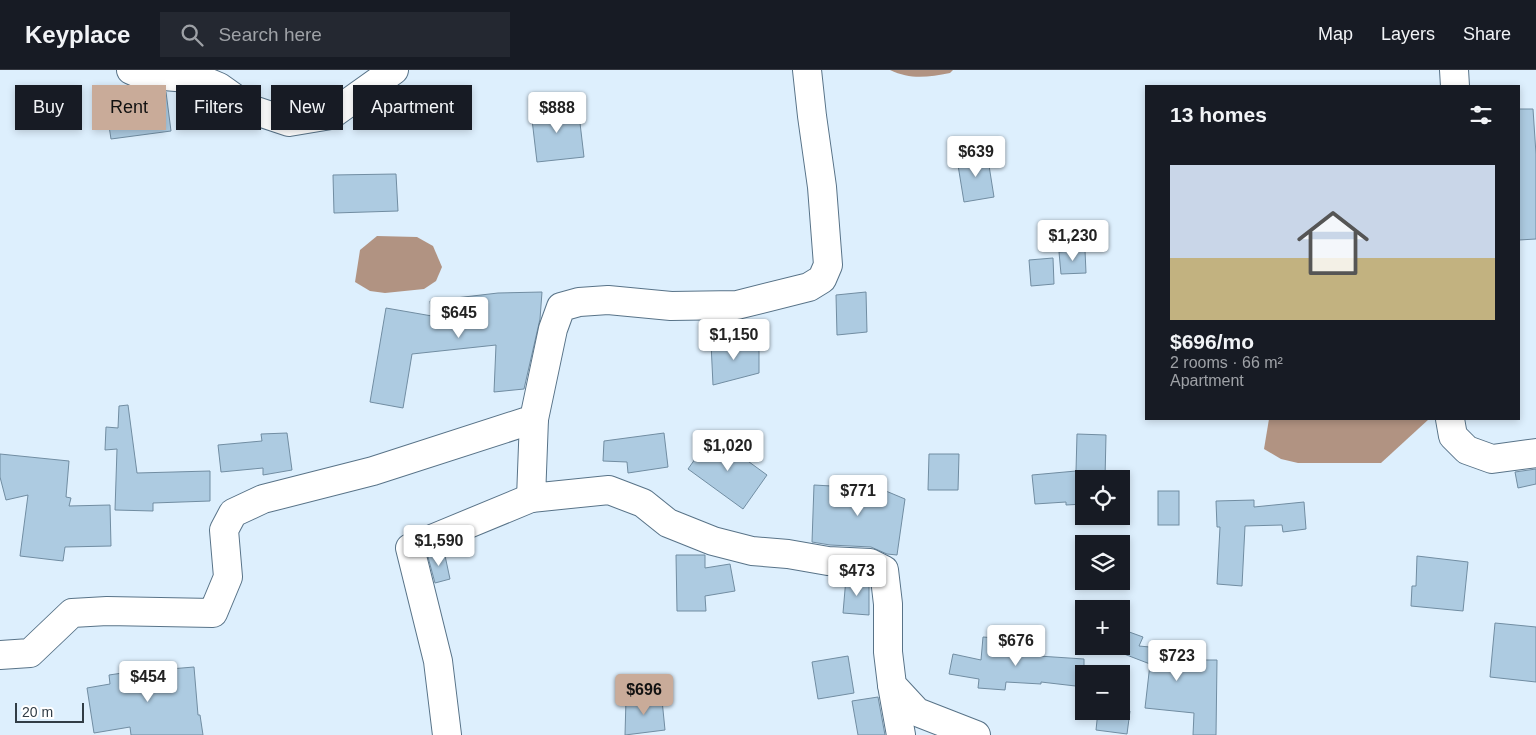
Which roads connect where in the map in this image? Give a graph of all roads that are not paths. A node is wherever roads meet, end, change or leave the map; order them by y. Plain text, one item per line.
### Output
1 (131, 70) edge
2 (394, 70) edge
3 (807, 70) edge
4 (1454, 70) edge
5 (1455, 85) edge
6 (534, 419) junction
7 (1450, 420) edge
8 (1536, 453) edge
9 (531, 498) junction
10 (0, 655) edge
11 (892, 685) junction
12 (447, 735) edge
13 (901, 735) edge
14 (976, 735) edge

1 - 2 street
3 - 6 street
4 - 5 street
6 - 9 street
6 - 10 street
7 - 8 street
9 - 11 street
9 - 12 street
11 - 13 street
11 - 14 street

